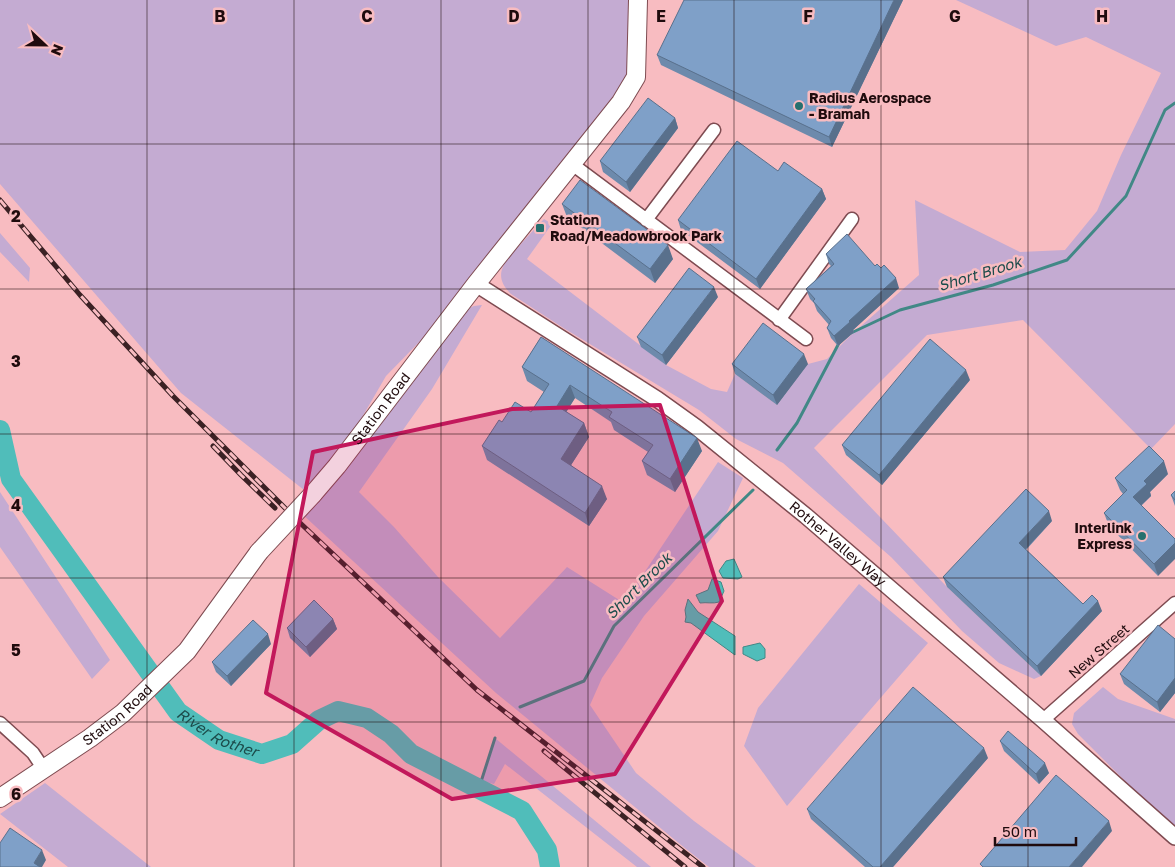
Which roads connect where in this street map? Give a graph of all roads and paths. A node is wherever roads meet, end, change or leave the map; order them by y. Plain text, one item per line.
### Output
1 (638, 0) edge
2 (714, 130) dead end
3 (572, 164) junction
4 (852, 219) dead end
5 (646, 220) junction
6 (476, 284) junction
7 (780, 320) junction
8 (806, 339) dead end
9 (1175, 603) edge
10 (1043, 720) junction
11 (0, 723) edge
12 (43, 768) junction
13 (0, 798) edge
14 (1175, 837) edge

1 - 3 main road, Station Road
2 - 5 street
3 - 5 street
3 - 6 main road, Station Road
4 - 7 street
5 - 7 street
6 - 10 street, Rother Valley Way
6 - 12 main road, Station Road, bridge
7 - 8 street
9 - 10 street, New Street
10 - 14 street, Rother Valley Way
11 - 12 street
12 - 13 main road, Station Road

